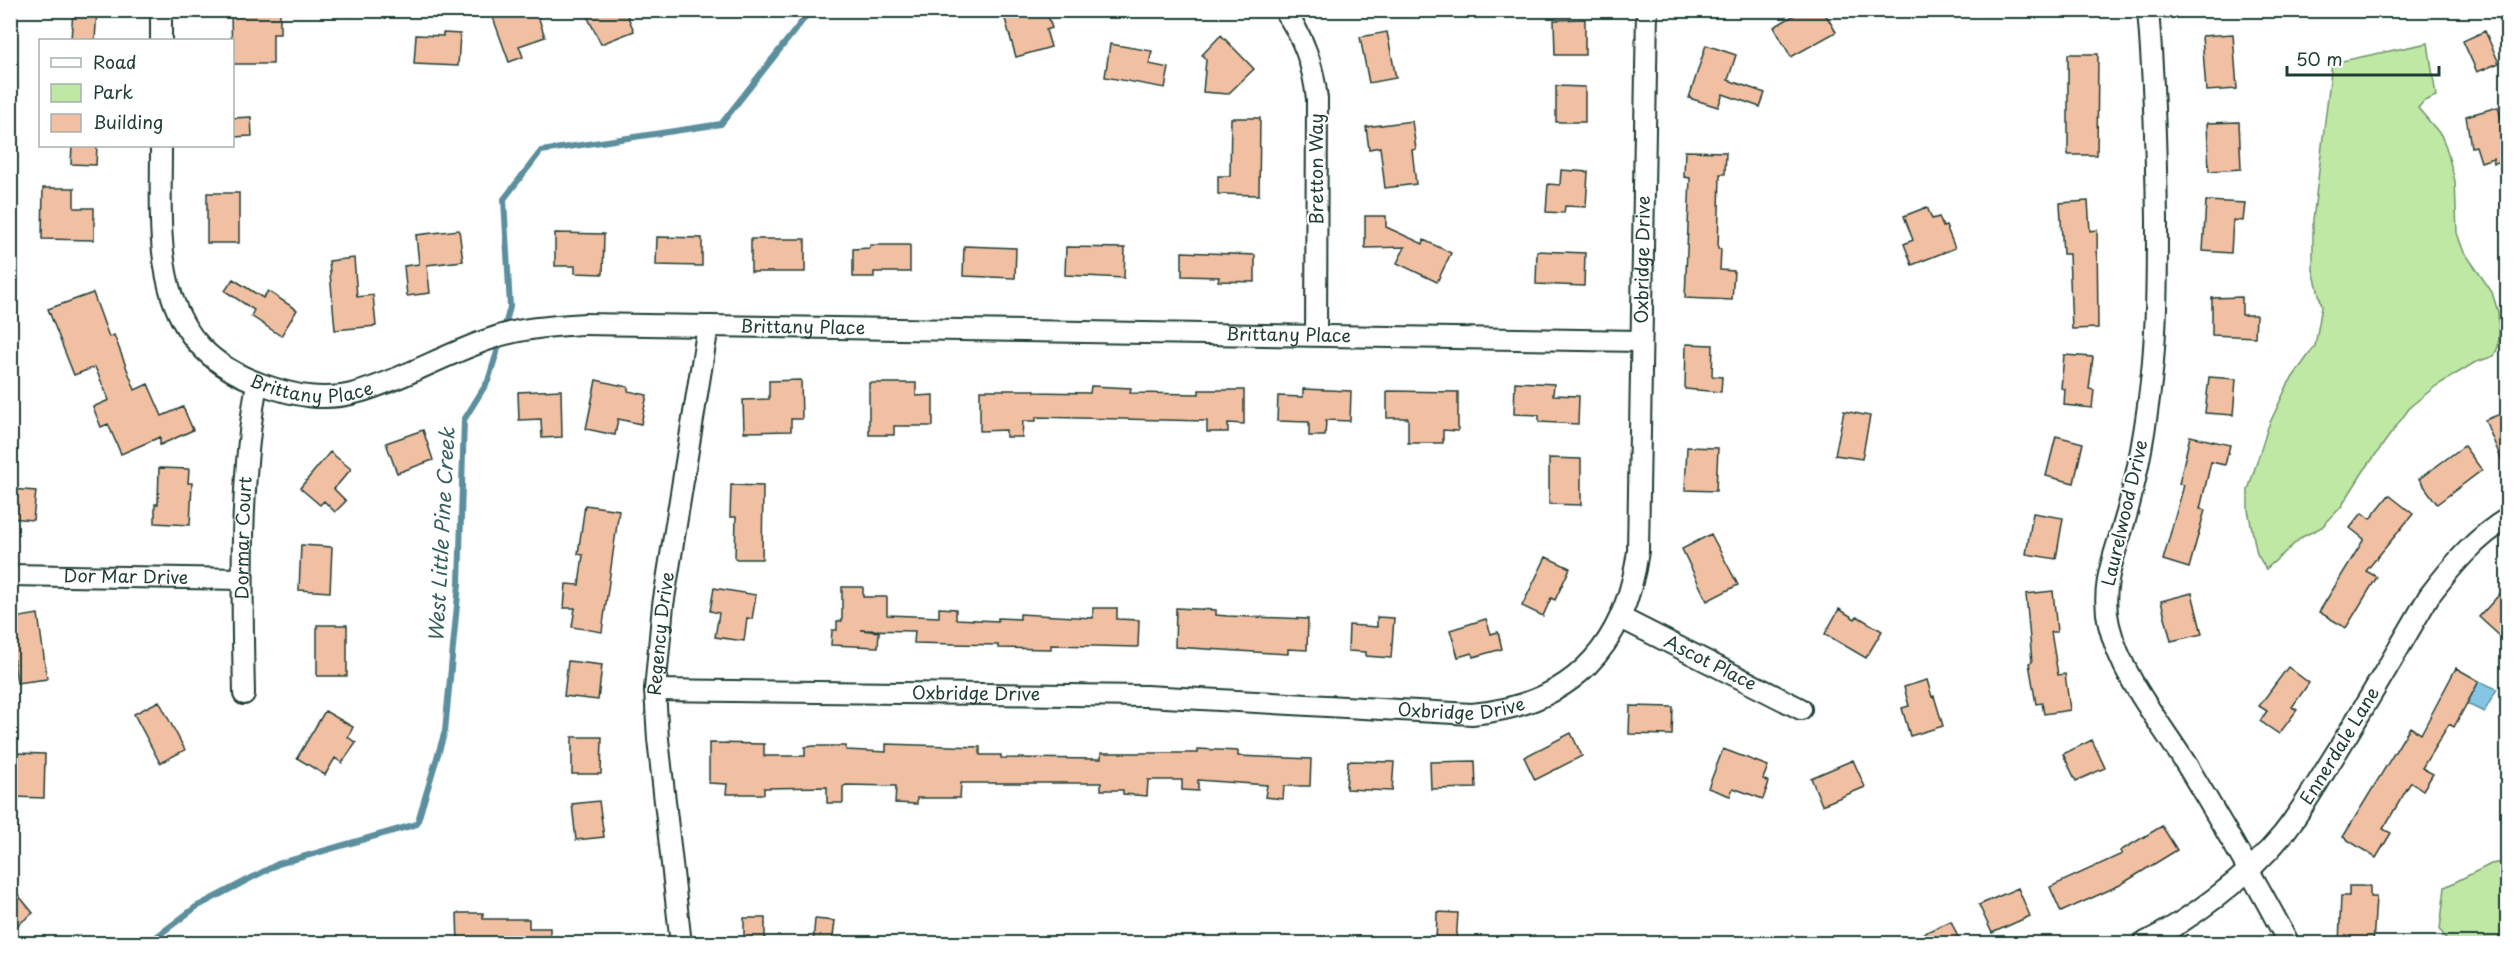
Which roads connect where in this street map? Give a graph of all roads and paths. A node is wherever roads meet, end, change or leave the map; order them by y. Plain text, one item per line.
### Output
1 (161, 10) edge
2 (1284, 10) edge
3 (2148, 10) edge
4 (1652, 11) edge
5 (161, 39) edge
6 (161, 147) edge
7 (708, 326) junction
8 (1316, 335) junction
9 (1641, 341) junction
10 (257, 383) junction
11 (2508, 518) edge
12 (10, 575) edge
13 (242, 579) junction
14 (1621, 618) junction
15 (655, 690) junction
16 (244, 694) dead end
17 (1801, 709) dead end
18 (2248, 870) junction
19 (681, 944) edge
20 (2142, 944) edge
21 (2289, 944) edge

1 - 5 street
2 - 8 street, Bretton Way
3 - 18 street, Laurelwood Drive
4 - 9 street, Oxbridge Drive
6 - 10 street, Brittany Place
7 - 8 street, Brittany Place
7 - 10 street, Brittany Place
7 - 15 street, Regency Drive
8 - 9 street, Brittany Place
9 - 14 street, Oxbridge Drive
10 - 13 street, Dormar Court
11 - 18 street, Ennerdale Lane
12 - 13 street, Dor Mar Drive
13 - 16 street, Dormar Court
14 - 15 street, Oxbridge Drive
14 - 17 street, Ascot Place
15 - 19 street, Regency Drive
18 - 20 street, Ennerdale Lane
18 - 21 street, Laurelwood Drive

